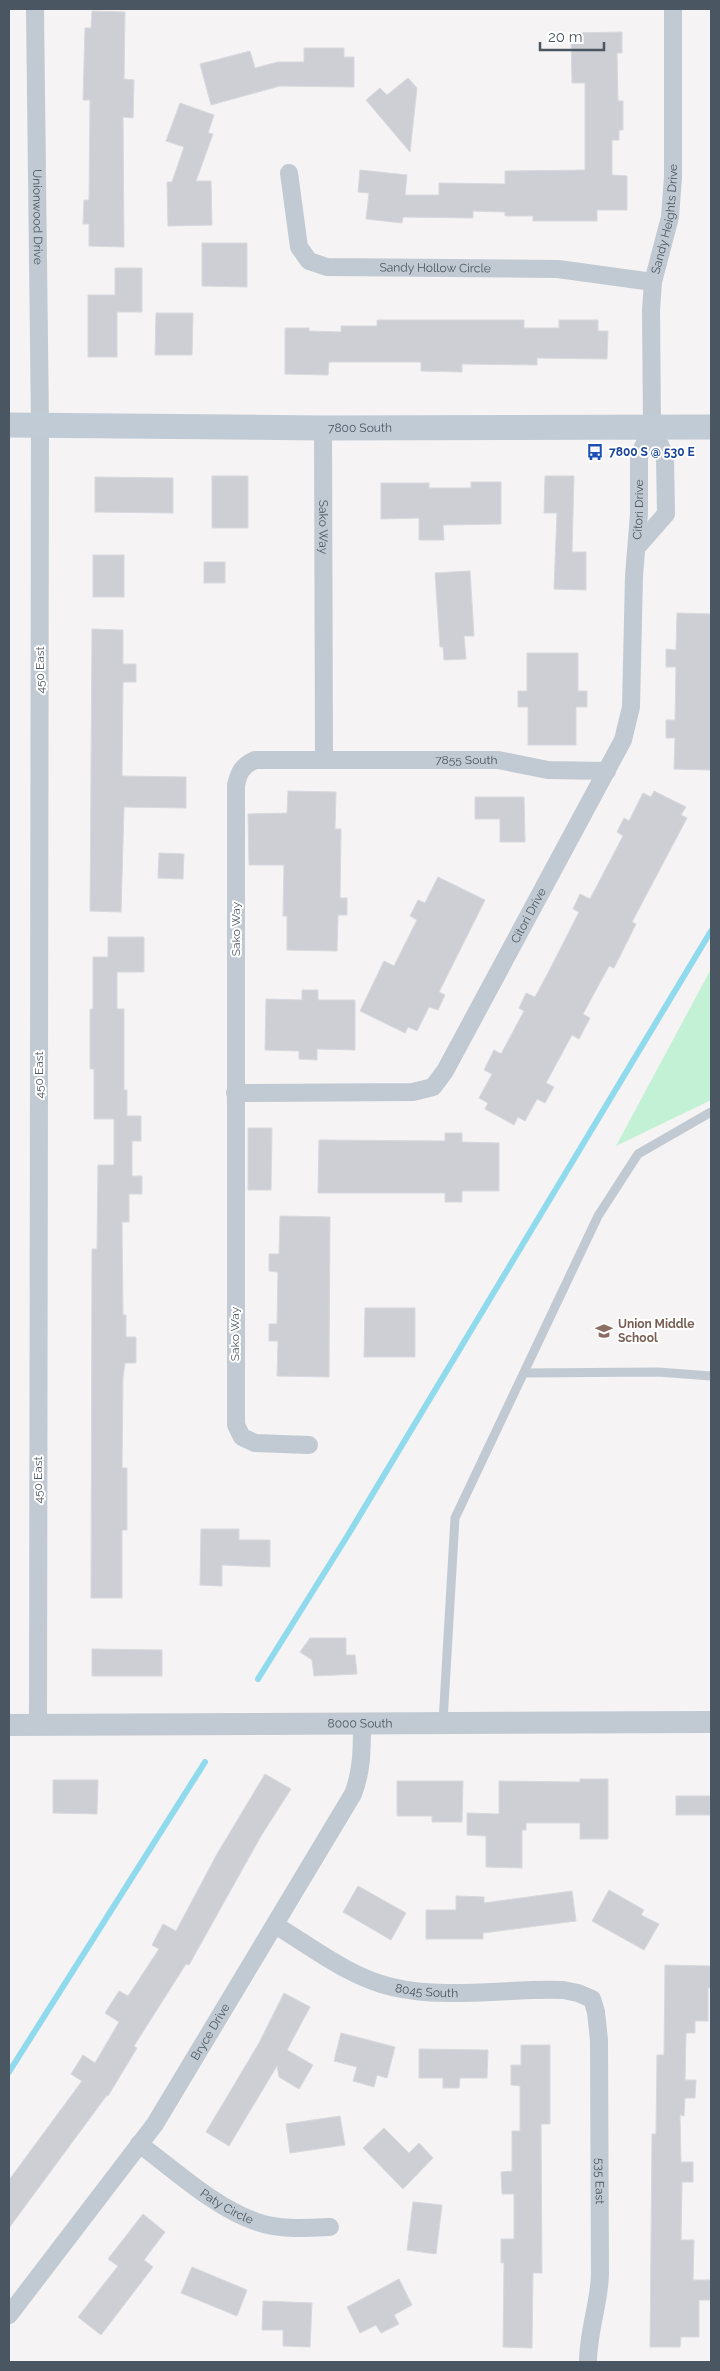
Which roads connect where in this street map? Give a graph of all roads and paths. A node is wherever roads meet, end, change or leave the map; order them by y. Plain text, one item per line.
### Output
1 (35, 9) edge
2 (673, 9) edge
3 (289, 173) dead end
4 (653, 282) junction
5 (9, 425) edge
6 (40, 425) junction
7 (652, 427) junction
8 (711, 427) edge
9 (323, 428) junction
10 (637, 547) junction
11 (324, 759) junction
12 (607, 771) junction
13 (235, 1094) junction
14 (711, 1112) edge
15 (524, 1373) junction
16 (711, 1376) edge
17 (309, 1445) dead end
18 (711, 1722) edge
19 (362, 1724) junction
20 (9, 1725) edge
21 (38, 1725) junction
22 (442, 1725) junction
23 (275, 1925) junction
24 (592, 1999) joint
25 (139, 2144) junction
26 (330, 2227) dead end
27 (9, 2315) edge
28 (588, 2362) edge

1 - 6 street, Unionwood Drive
2 - 4 street, Sandy Heights Drive
3 - 4 street, Sandy Hollow Circle
4 - 7 street, Sandy Heights Drive
5 - 6 main road, 7800 South
6 - 9 main road, 7800 South
6 - 21 street, 450 East
7 - 8 main road, 7800 South
7 - 9 main road, 7800 South
7 - 10 street, Citori Drive
7 - 10 street, Citori Drive
9 - 11 street, Sako Way
10 - 12 street, Citori Drive
11 - 12 street, 7855 South
11 - 13 street, Sako Way
12 - 13 street, Citori Drive
13 - 17 street, Sako Way
14 - 15 lane
15 - 16 lane
15 - 22 lane
18 - 22 street, 8000 South
19 - 21 street, 8000 South
19 - 22 street, 8000 South
19 - 23 street, Bryce Drive
20 - 21 street, 8000 South
23 - 24 street, 8045 South
23 - 25 street, Bryce Drive
24 - 28 street, 535 East
25 - 26 street, Paty Circle
25 - 27 street, Bryce Drive

